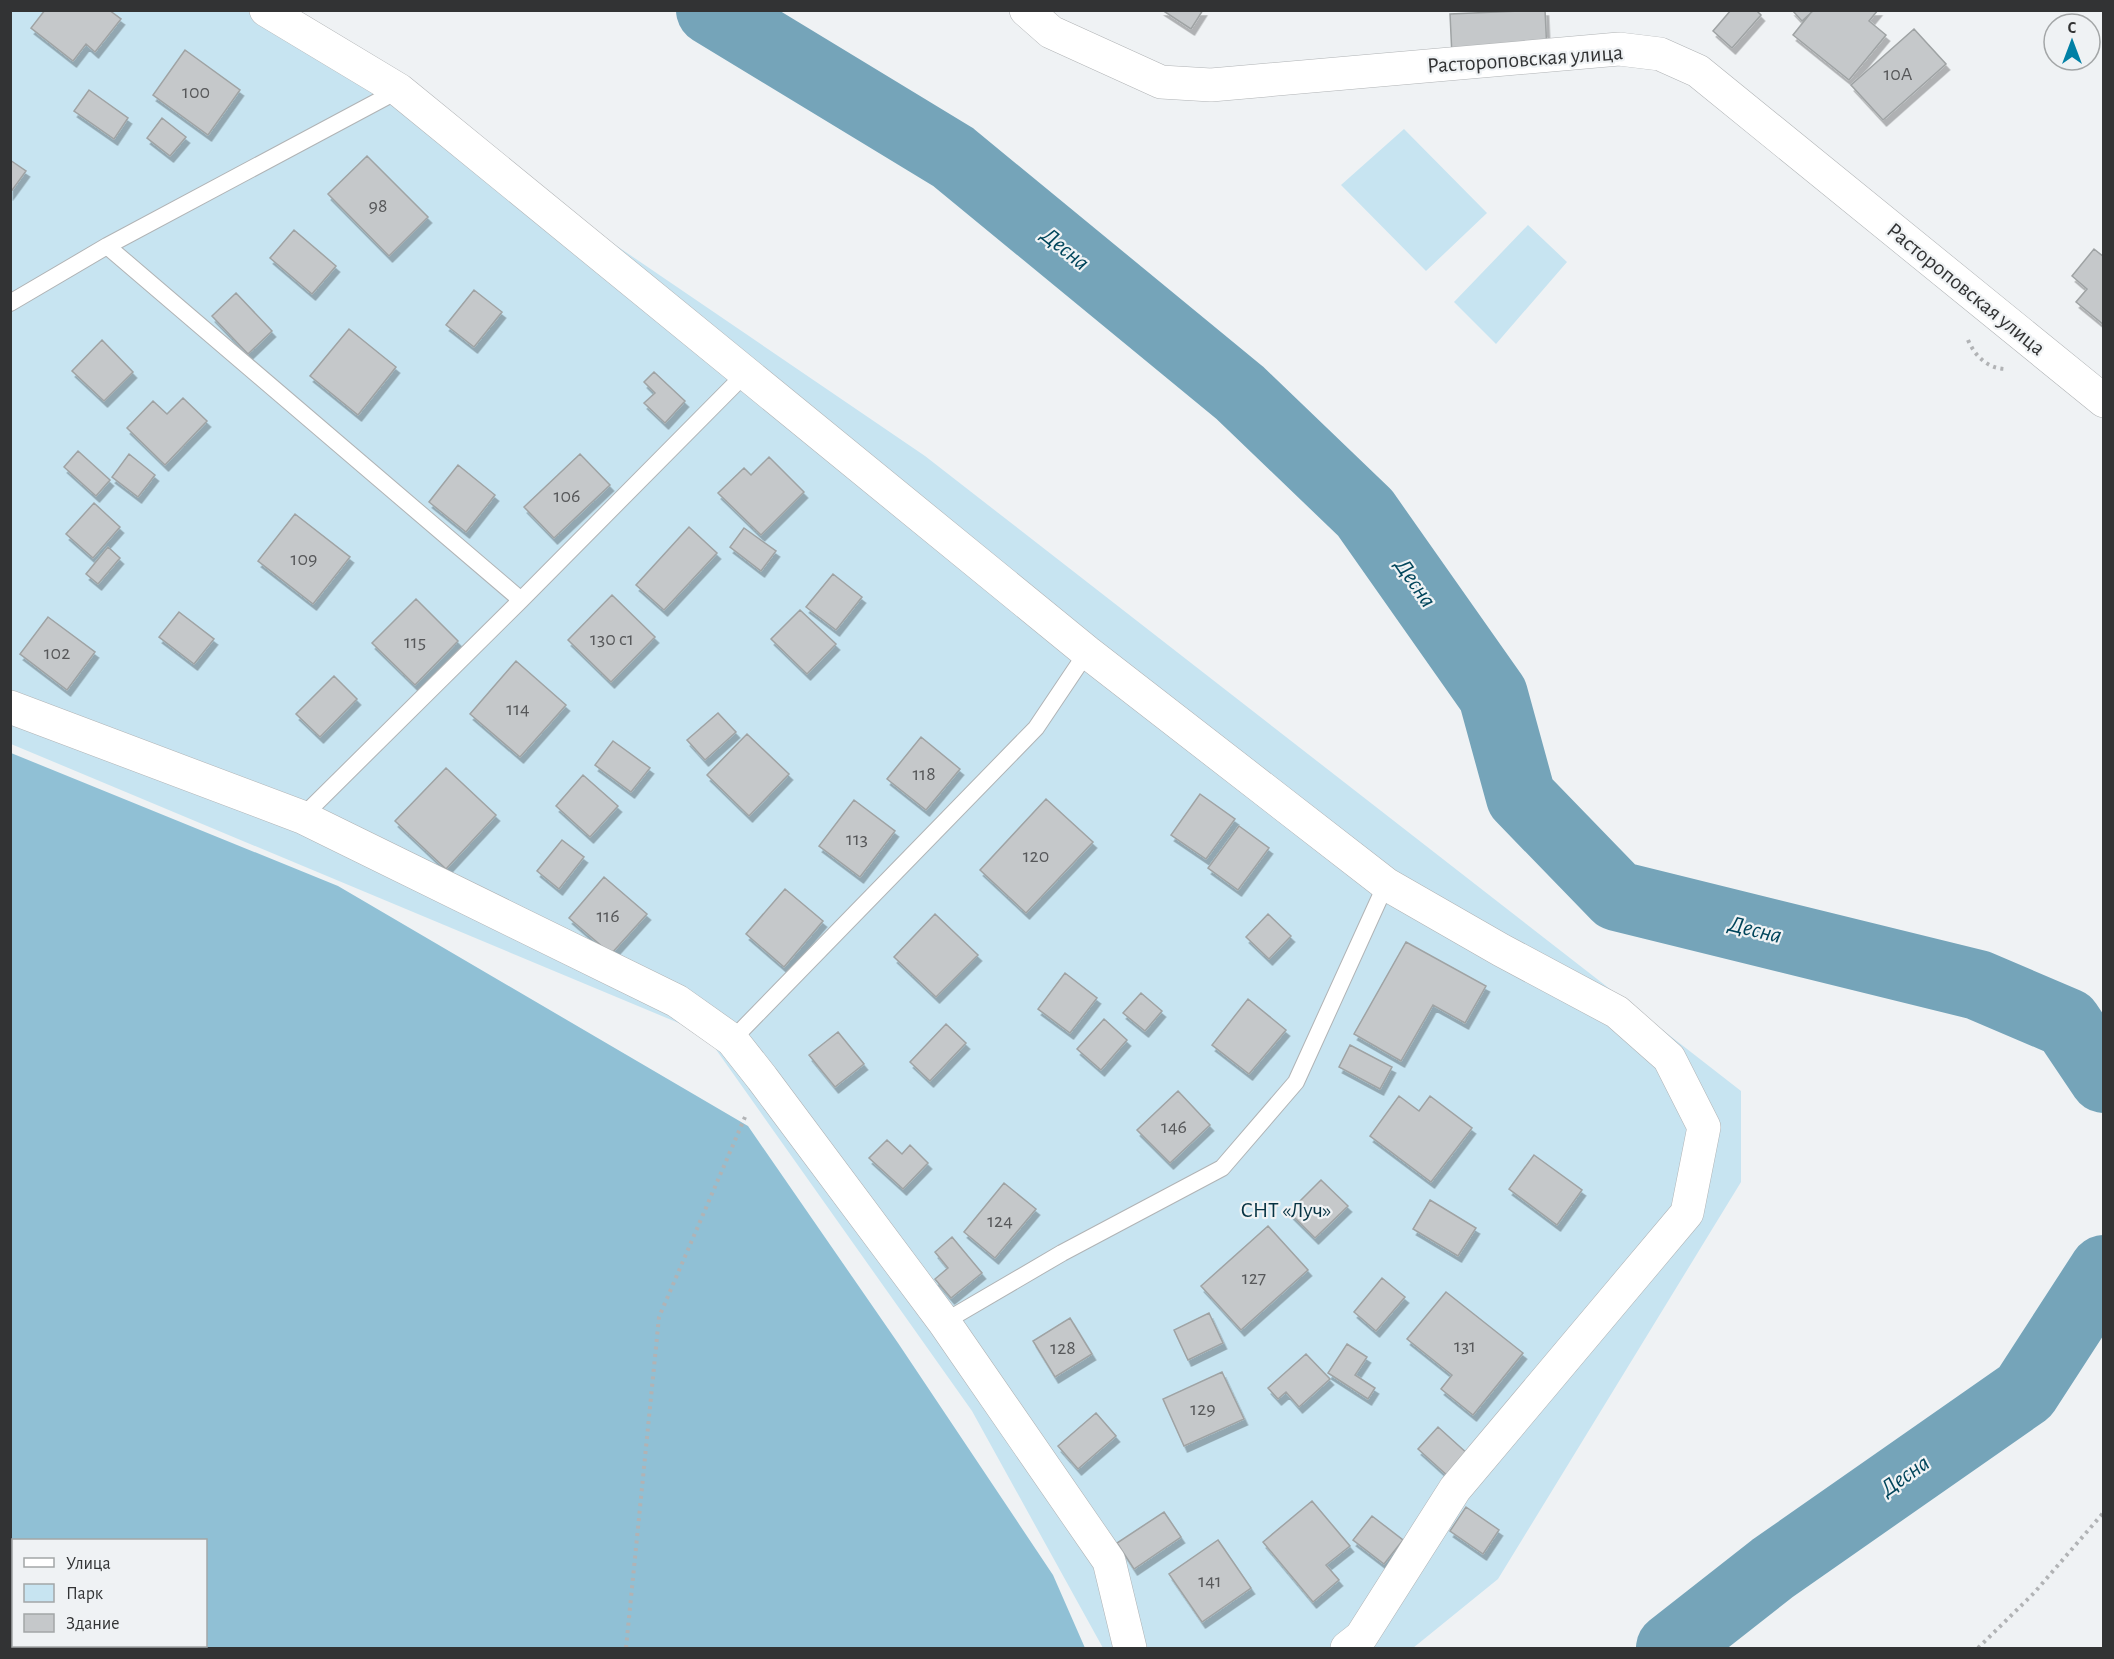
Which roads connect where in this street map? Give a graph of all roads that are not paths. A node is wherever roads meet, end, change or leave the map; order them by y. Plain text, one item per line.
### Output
1 (266, 10) edge
2 (1026, 10) edge
3 (399, 90) junction
4 (107, 246) junction
5 (10, 303) edge
6 (746, 373) junction
7 (2103, 401) edge
8 (521, 600) junction
9 (1087, 652) junction
10 (10, 707) edge
11 (302, 817) junction
12 (1386, 884) junction
13 (732, 1040) junction
14 (944, 1322) junction
15 (1130, 1648) edge
16 (1347, 1648) edge

1 - 3 street
2 - 7 street, Растороповская улица
3 - 4 lane
3 - 6 street
4 - 5 lane
4 - 8 lane
6 - 8 lane
6 - 9 street
8 - 11 lane
9 - 12 street
9 - 13 lane
10 - 11 street
11 - 13 street
12 - 14 lane
12 - 16 street
13 - 14 street
14 - 15 street

